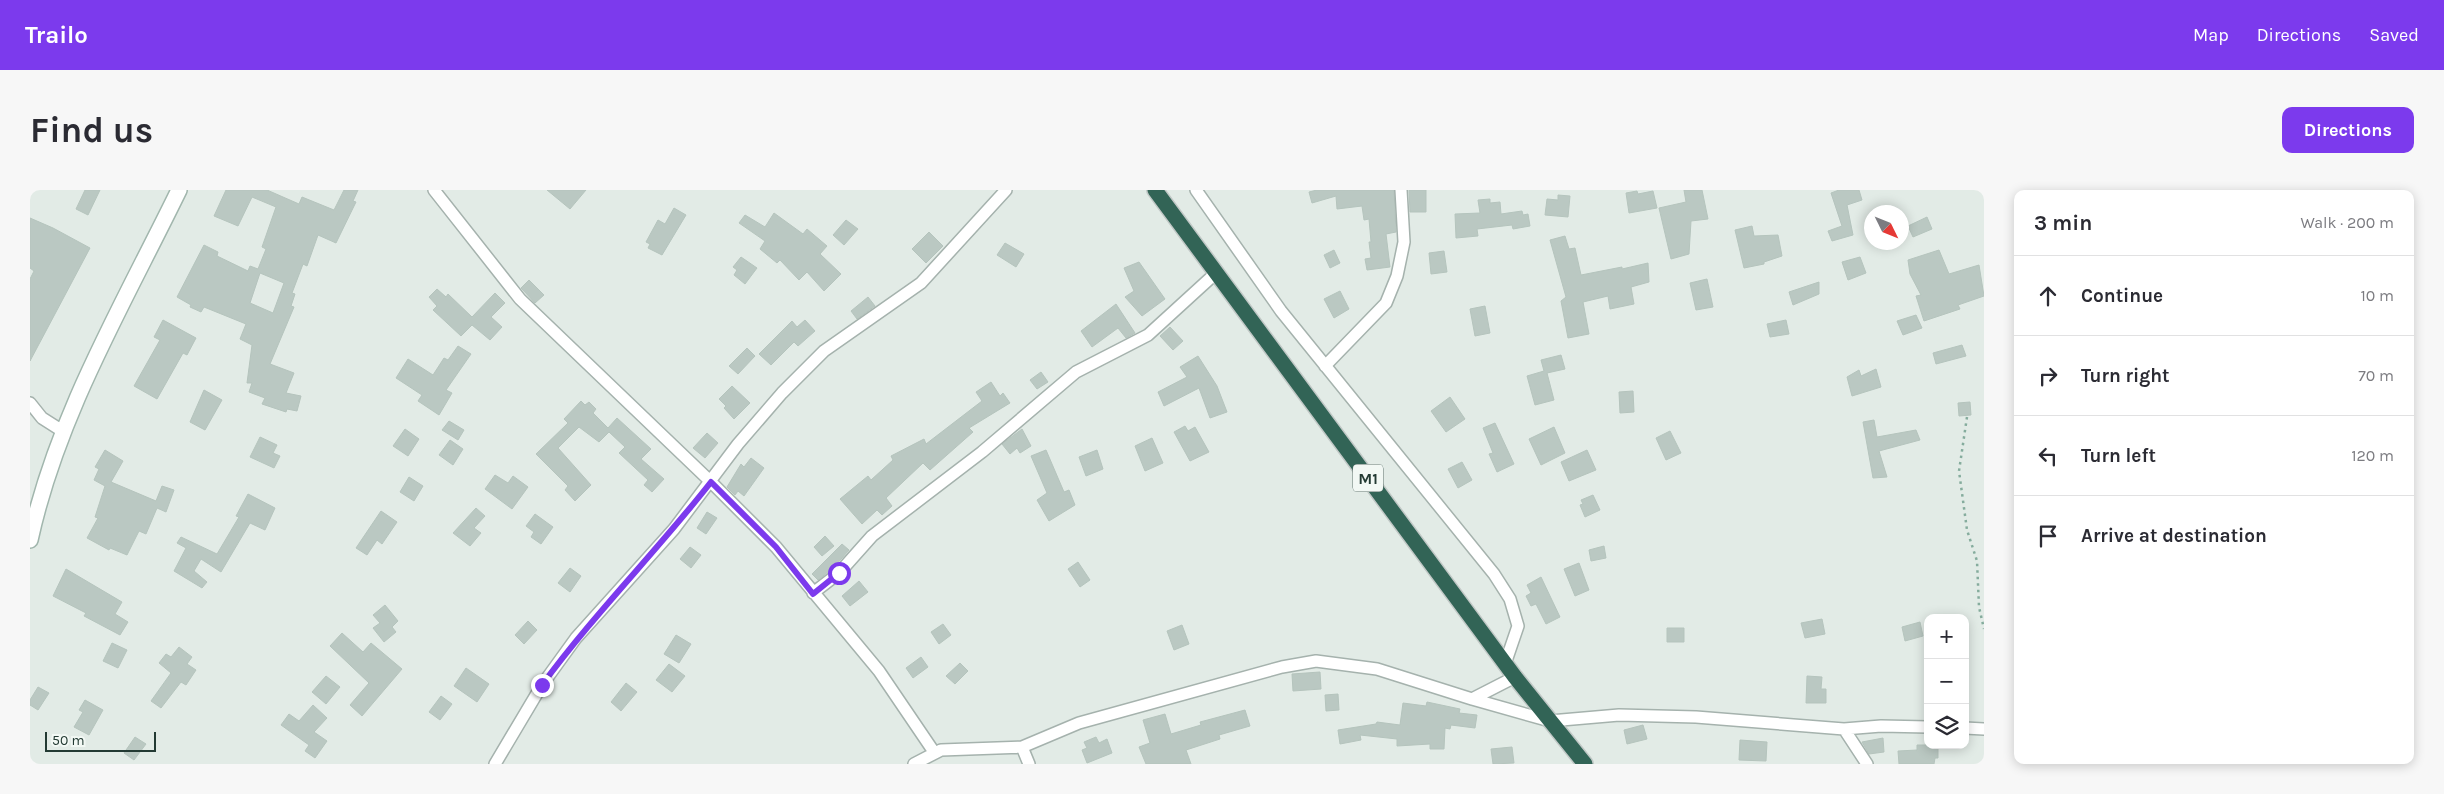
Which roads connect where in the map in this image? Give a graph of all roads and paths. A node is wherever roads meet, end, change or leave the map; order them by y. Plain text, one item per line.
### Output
1 (179, 190) edge
2 (434, 190) edge
3 (1006, 190) edge
4 (1155, 190) edge
5 (1196, 190) edge
6 (1401, 190) edge
7 (1218, 272) junction
8 (1324, 366) junction
9 (30, 403) edge
10 (1967, 417) dead end
11 (64, 432) junction
12 (711, 482) junction
13 (30, 536) edge
14 (813, 594) junction
15 (1984, 629) edge
16 (1506, 664) junction
17 (1515, 677) junction
18 (1472, 699) junction
19 (1550, 721) junction
20 (1924, 727) edge
21 (1969, 728) edge
22 (1844, 729) junction
23 (1984, 729) edge
24 (1022, 747) junction
25 (934, 752) junction
26 (495, 764) edge
27 (914, 764) edge
28 (1030, 764) edge
29 (1585, 764) edge
30 (1867, 764) edge

1 - 11 street
2 - 12 street
3 - 12 street
4 - 7 highway, M1
5 - 8 street
6 - 8 street
7 - 14 street
7 - 16 highway, M1
8 - 16 street
9 - 11 street
10 - 15 path
11 - 13 street
12 - 14 street
12 - 26 street
14 - 25 street
16 - 17 highway, M1
17 - 18 street
17 - 19 highway, M1
18 - 19 street
18 - 24 street
19 - 22 street
19 - 29 highway, M1
20 - 22 street
21 - 23 street
22 - 30 street
24 - 25 street
24 - 28 street
25 - 27 street

